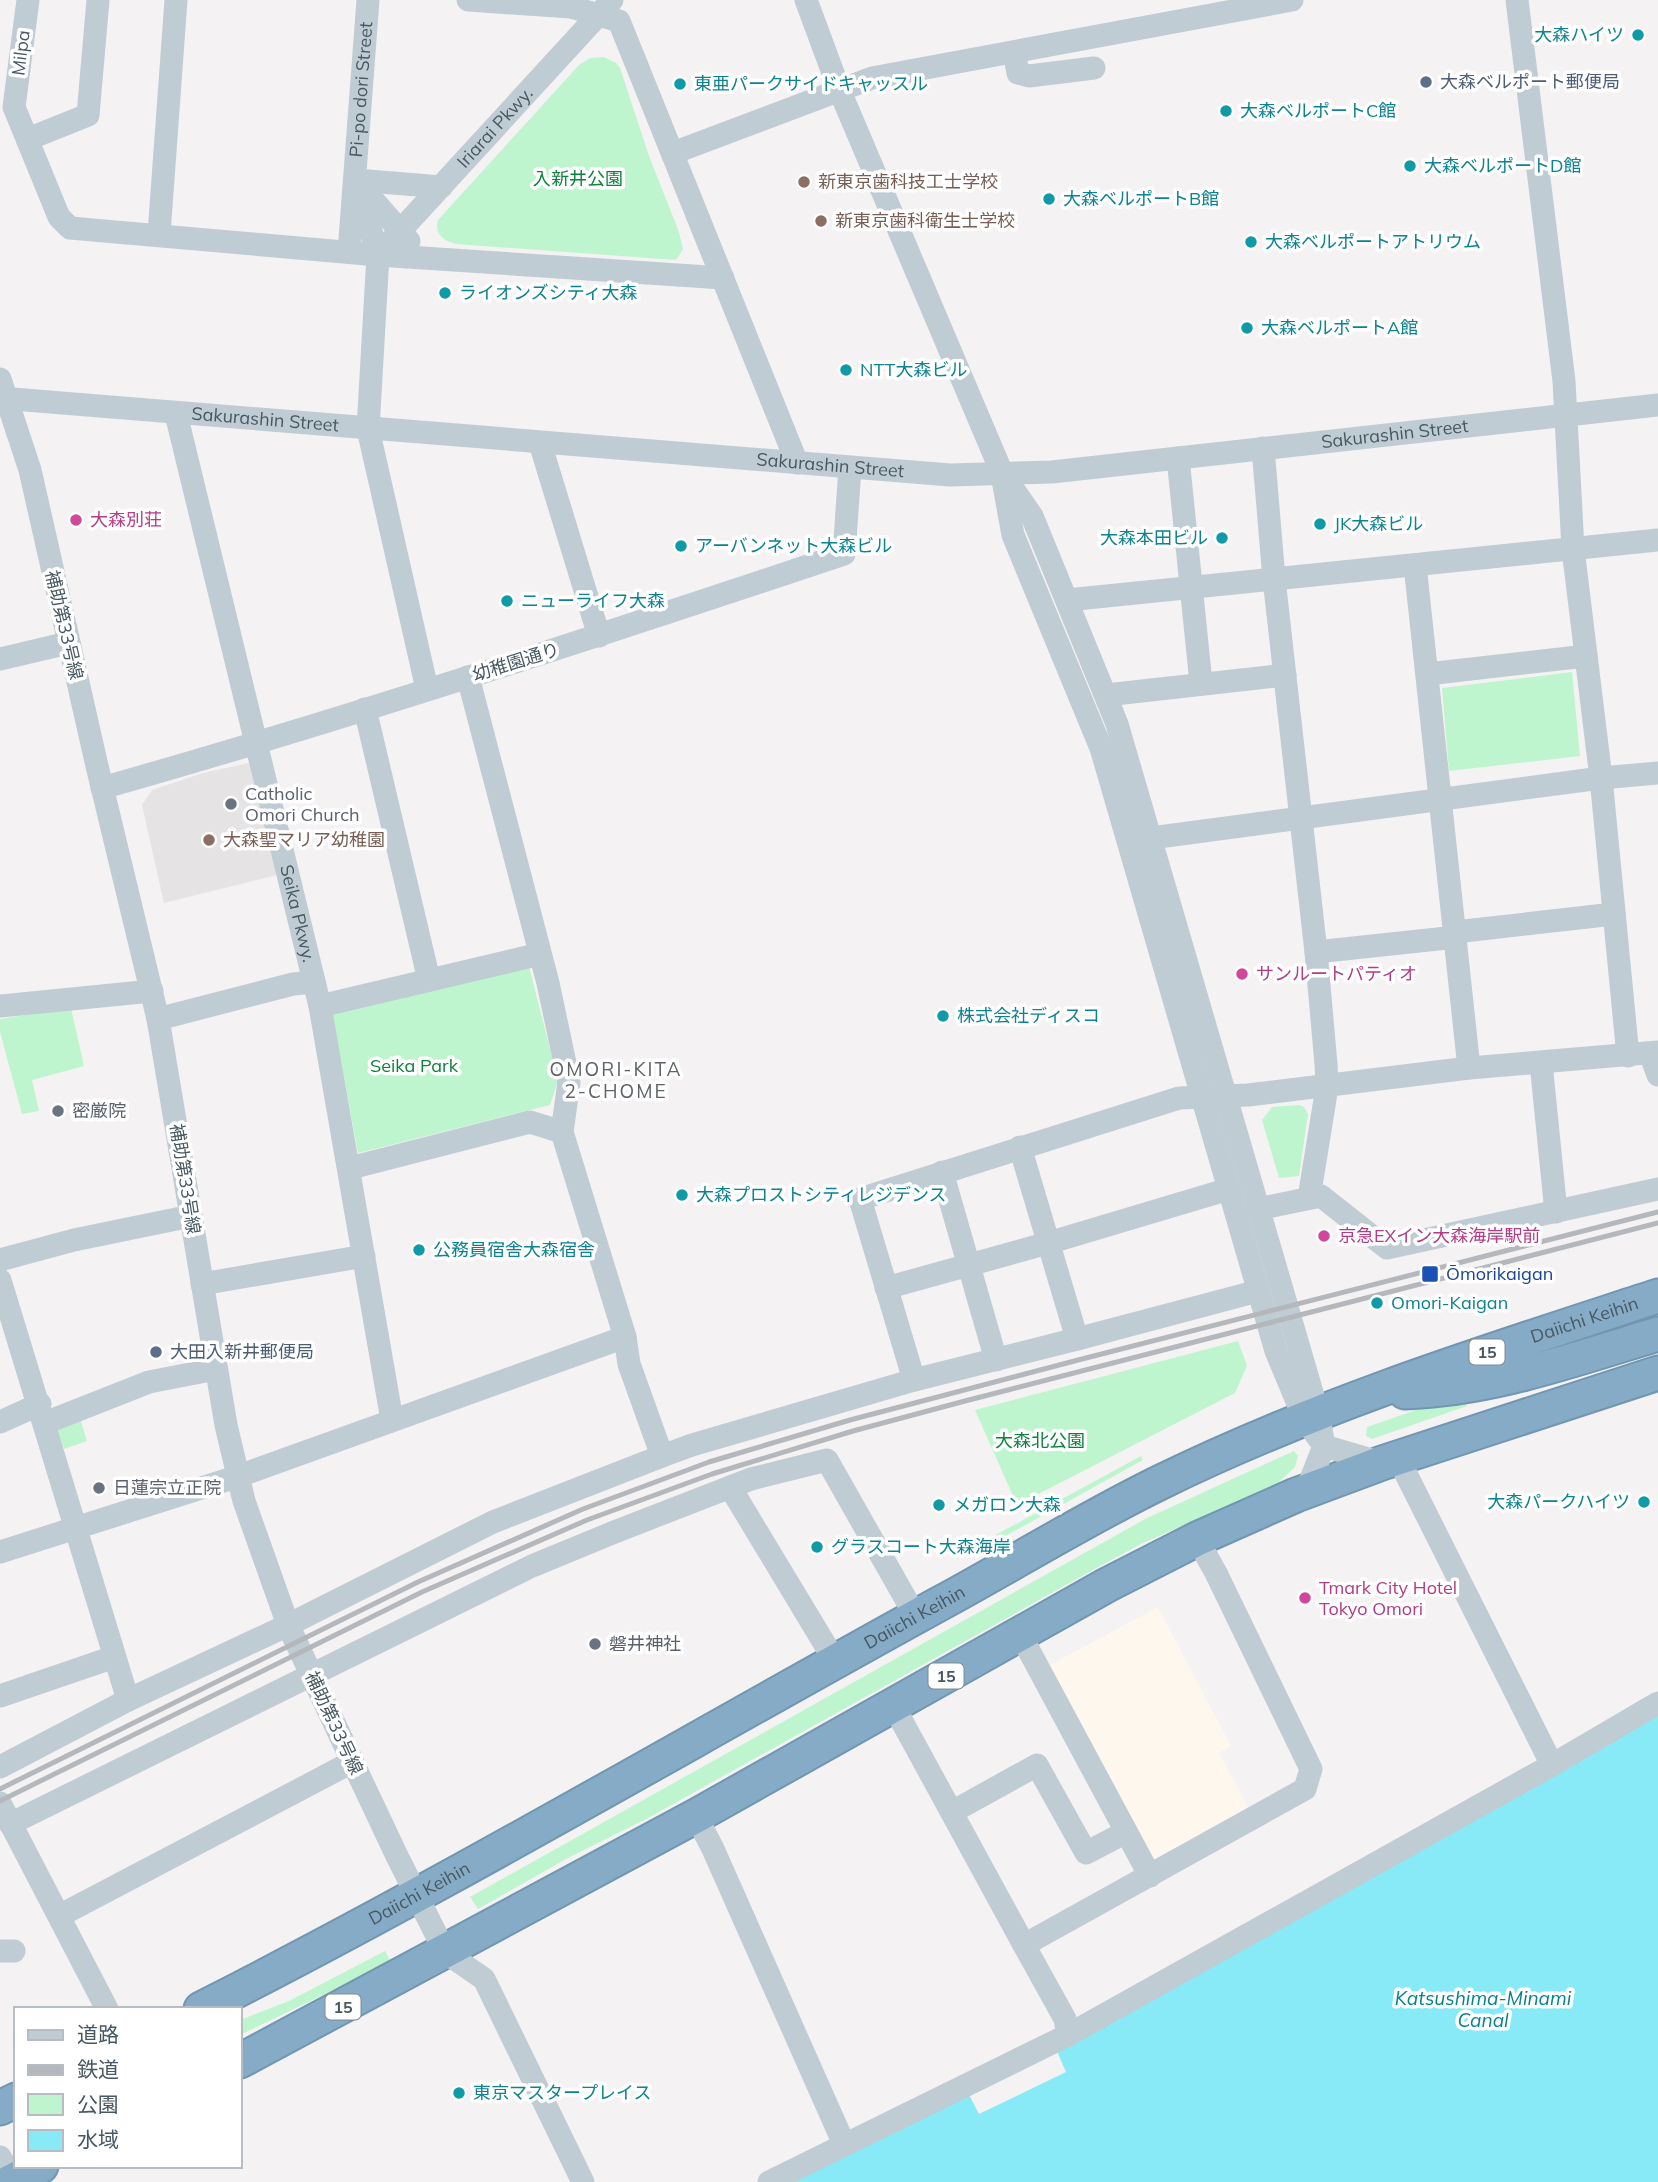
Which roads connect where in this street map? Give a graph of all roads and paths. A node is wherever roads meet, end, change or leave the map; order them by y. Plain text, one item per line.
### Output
1 (28, 0) edge
2 (98, 0) edge
3 (176, 0) edge
4 (368, 0) edge
5 (468, 0) edge
6 (806, 0) edge
7 (1292, 0) edge
8 (1517, 0) edge
9 (605, 7) edge
10 (1014, 52) junction
11 (1094, 68) dead end
12 (839, 89) junction
13 (7, 110) edge
14 (27, 139) junction
15 (673, 153) junction
16 (356, 180) junction
17 (441, 187) junction
18 (401, 231) junction
19 (159, 234) junction
20 (349, 252) junction
21 (378, 255) junction
22 (422, 258) junction
23 (723, 278) junction
24 (3, 392) edge
25 (1658, 405) edge
26 (176, 414) junction
27 (1566, 416) junction
28 (368, 429) junction
29 (540, 443) junction
30 (1263, 448) junction
31 (1178, 458) junction
32 (797, 463) junction
33 (850, 468) junction
34 (1002, 474) junction
35 (1658, 540) edge
36 (1573, 549) junction
37 (1415, 565) junction
38 (1274, 579) junction
39 (1191, 587) junction
40 (1067, 600) junction
41 (599, 636) junction
42 (68, 643) junction
43 (1586, 656) junction
44 (0, 659) edge
45 (1427, 674) junction
46 (1285, 675) junction
47 (468, 677) junction
48 (1201, 683) junction
49 (427, 689) junction
50 (1106, 695) junction
51 (365, 709) junction
52 (257, 743) junction
53 (1658, 773) edge
54 (1601, 778) junction
55 (102, 788) junction
56 (1440, 800) junction
57 (1301, 818) junction
58 (1150, 838) junction
59 (1614, 914) junction
60 (1455, 932) junction
61 (1316, 952) junction
62 (540, 954) junction
63 (429, 980) junction
64 (314, 982) junction
65 (152, 991) junction
66 (0, 1006) edge
67 (320, 1006) junction
68 (158, 1019) junction
69 (1645, 1053) edge
70 (1541, 1063) junction
71 (1469, 1068) junction
72 (1658, 1076) edge
73 (1327, 1087) junction
74 (1226, 1097) junction
75 (1203, 1098) junction
76 (562, 1132) junction
77 (1020, 1147) junction
78 (349, 1168) junction
79 (943, 1172) junction
80 (1229, 1189) junction
81 (1658, 1189) edge
82 (1309, 1198) junction
83 (1258, 1209) junction
84 (1556, 1212) junction
85 (191, 1216) junction
86 (1048, 1243) junction
87 (364, 1256) junction
88 (0, 1260) edge
89 (969, 1265) junction
90 (0, 1280) edge
91 (202, 1284) junction
92 (886, 1288) junction
93 (1258, 1290) junction
94 (1658, 1296) edge
95 (1658, 1334) edge
96 (625, 1337) junction
97 (1077, 1339) junction
98 (996, 1360) junction
99 (216, 1369) junction
100 (1658, 1373) edge
101 (914, 1380) junction
102 (1371, 1393) junction
103 (43, 1413) junction
104 (1311, 1416) junction
105 (393, 1420) junction
106 (0, 1422) edge
107 (1324, 1446) junction
108 (663, 1456) junction
109 (1390, 1460) junction
110 (236, 1477) junction
111 (730, 1487) junction
112 (1306, 1492) junction
113 (76, 1529) junction
114 (1197, 1539) junction
115 (0, 1552) edge
116 (916, 1617) junction
117 (288, 1625) junction
118 (1020, 1634) junction
119 (114, 1657) junction
120 (835, 1661) junction
121 (311, 1675) junction
122 (0, 1696) edge
123 (128, 1700) junction
124 (1658, 1703) edge
125 (893, 1705) junction
126 (352, 1762) junction
127 (1552, 1765) junction
128 (0, 1767) edge
129 (0, 1803) edge
130 (951, 1812) junction
131 (696, 1816) junction
132 (10, 1824) junction
133 (1126, 1832) junction
134 (1150, 1876) junction
135 (417, 1896) junction
136 (59, 1916) junction
137 (1024, 1945) junction
138 (445, 1952) junction
139 (106, 2007) edge
140 (205, 2007) edge
141 (1068, 2035) junction
142 (242, 2060) edge
143 (844, 2144) junction
144 (583, 2182) edge
145 (769, 2182) edge

1 - 13 street, Milpa
2 - 14 street
3 - 19 street
4 - 16 street, Pi-po dori Street
5 - 9 street
6 - 12 street
7 - 10 street
8 - 27 street
9 - 15 street
9 - 17 street, Iriarai Pkwy.
10 - 11 street
10 - 12 street
12 - 15 street
12 - 34 street
13 - 14 street
14 - 19 street
15 - 23 street
16 - 17 street
16 - 18 street
16 - 20 street, Pi-po dori Street
16 - 21 street
17 - 18 street, Iriarai Pkwy.
18 - 21 street, Iriarai Pkwy.
18 - 22 street
19 - 20 street
20 - 21 street
21 - 22 street
21 - 28 street
22 - 23 street
23 - 32 street
24 - 26 street, Sakurashin Street
24 - 42 street, 補助第33号線
25 - 27 street, Sakurashin Street
26 - 28 street, Sakurashin Street
26 - 52 street, Seika Pkwy.
27 - 30 street, Sakurashin Street
27 - 36 street
28 - 29 street, Sakurashin Street
28 - 49 street
29 - 32 street, Sakurashin Street
29 - 41 street
30 - 31 street, Sakurashin Street
30 - 38 street
31 - 34 street, Sakurashin Street
31 - 39 street
32 - 33 street, Sakurashin Street
33 - 34 street, Sakurashin Street
33 - 41 street, 幼稚園通り
34 - 40 street
34 - 75 street
35 - 36 street
36 - 37 street
36 - 43 street
37 - 38 street
37 - 45 street
38 - 39 street
38 - 46 street
39 - 40 street
39 - 48 street
40 - 50 street
41 - 47 street, 幼稚園通り
42 - 44 street
42 - 55 street, 補助第33号線
43 - 45 street
43 - 54 street
45 - 56 street
46 - 48 street
46 - 57 street
47 - 49 street, 幼稚園通り
47 - 62 street
48 - 50 street
49 - 51 street, 幼稚園通り
50 - 58 street
51 - 52 street, 幼稚園通り
51 - 63 street
52 - 55 street, 幼稚園通り
52 - 64 street, Seika Pkwy.
53 - 54 street
54 - 56 street
54 - 59 street
55 - 65 street, 補助第33号線
56 - 57 street
56 - 60 street
57 - 58 street
57 - 61 street
58 - 74 street
59 - 60 street
59 - 69 street
60 - 61 street
60 - 71 street
61 - 73 street
62 - 63 street
62 - 76 street
63 - 67 street
64 - 67 street, Seika Pkwy.
64 - 68 street
65 - 66 street
65 - 68 street, 補助第33号線
67 - 78 street, Seika Pkwy.
68 - 85 street, 補助第33号線
69 - 70 street
69 - 72 street
70 - 71 street
70 - 84 street
71 - 73 street
73 - 74 street
73 - 82 street
74 - 75 street
74 - 83 street
75 - 77 street
75 - 80 street
76 - 78 street
76 - 96 street
77 - 79 street
77 - 86 street
78 - 87 street, Seika Pkwy.
79 - 89 street
79 - 92 street
80 - 86 street
80 - 93 street
81 - 84 street
82 - 83 street
82 - 84 street
83 - 104 street
85 - 88 street
85 - 91 street, 補助第33号線
86 - 89 street
86 - 97 street
87 - 91 street
87 - 105 street, Seika Pkwy.
89 - 92 street
89 - 98 street
90 - 103 street
91 - 99 street, 補助第33号線
92 - 101 street
93 - 97 street
93 - 104 street
94 - 102 highway, Daiichi Keihin / 15
95 - 102 highway
96 - 105 street
96 - 108 street
97 - 98 street
98 - 101 street
99 - 103 street
99 - 110 street, 補助第33号線
100 - 109 highway, 15
101 - 108 street
102 - 104 highway, Daiichi Keihin / 15
103 - 106 street
103 - 113 street
104 - 107 street
104 - 116 highway, Daiichi Keihin / 15
105 - 110 street
107 - 109 street
107 - 112 street
108 - 117 street
109 - 112 highway, 15
109 - 127 street
110 - 113 street
110 - 117 street, 補助第33号線
111 - 116 street
111 - 120 street
111 - 121 street
112 - 114 highway, 15
113 - 115 street
113 - 119 street
114 - 118 highway, 15
114 - 134 street
116 - 120 highway, Daiichi Keihin / 15
117 - 121 street, 補助第33号線
117 - 123 street
118 - 125 highway, 15
118 - 133 street
119 - 122 street
119 - 123 street
120 - 135 highway, Daiichi Keihin / 15
121 - 126 street, 補助第33号線
121 - 132 street
123 - 128 street
124 - 127 street
125 - 130 street
125 - 131 highway, 15
126 - 135 street, 補助第33号線
126 - 136 street
127 - 141 street
129 - 132 street
130 - 133 street
130 - 137 street
131 - 138 highway, 15
131 - 143 street
132 - 136 street
133 - 134 street
134 - 137 street
135 - 138 street, 補助第33号線
135 - 140 highway, Daiichi Keihin / 15
136 - 139 street
137 - 141 street
138 - 142 highway, 15
138 - 144 street
141 - 143 street
143 - 145 street

